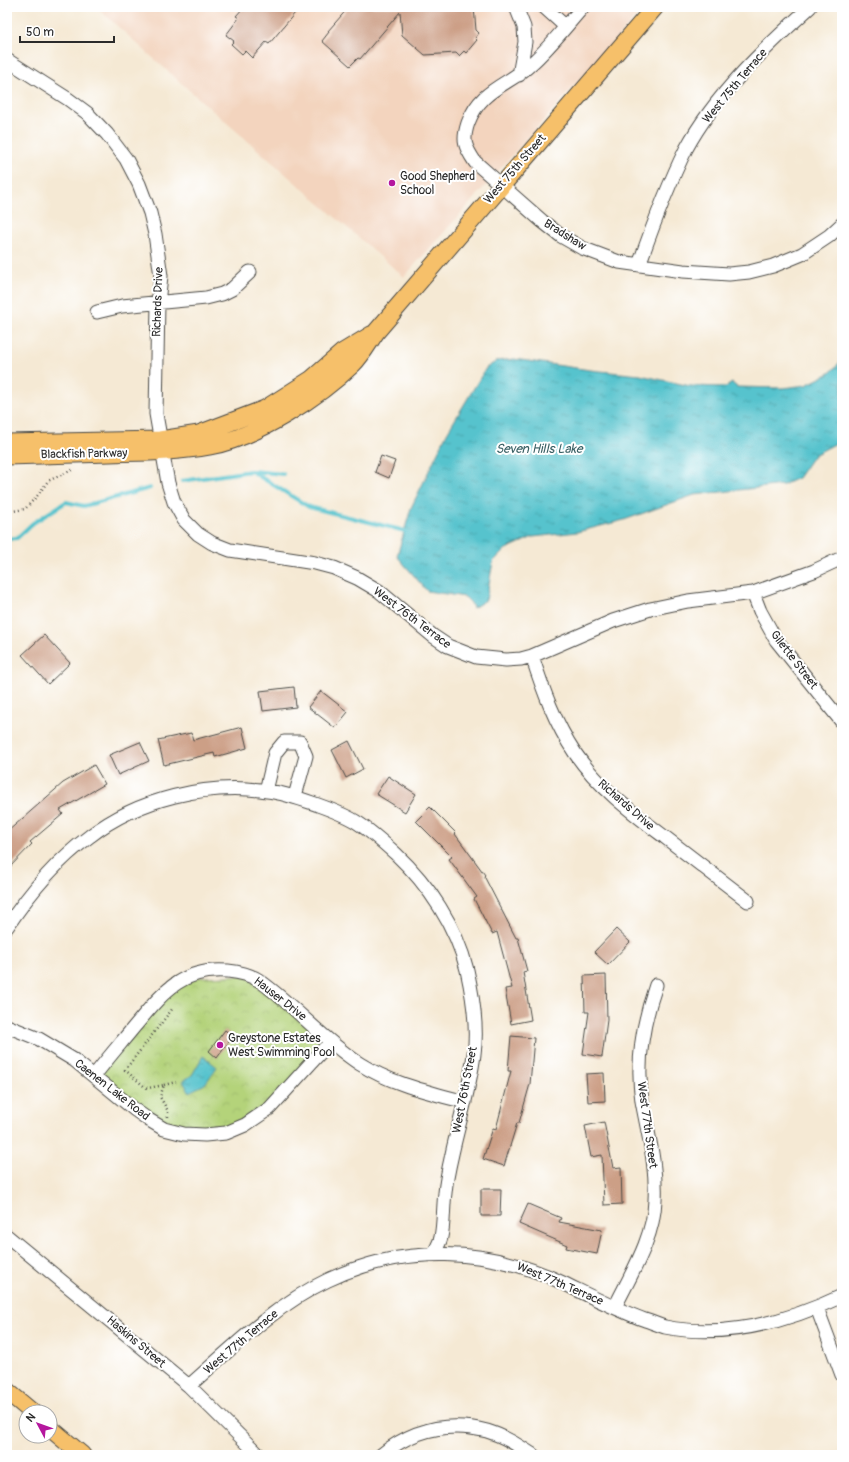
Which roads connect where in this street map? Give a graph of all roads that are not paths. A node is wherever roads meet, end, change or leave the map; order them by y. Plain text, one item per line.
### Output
1 (516, 7) edge
2 (544, 7) edge
3 (583, 7) edge
4 (655, 7) edge
5 (810, 7) edge
6 (566, 26) junction
7 (7, 60) edge
8 (520, 75) junction
9 (501, 185) junction
10 (842, 224) edge
11 (639, 265) junction
12 (250, 272) dead end
13 (158, 303) junction
14 (97, 312) dead end
15 (7, 443) edge
16 (161, 446) junction
17 (7, 456) edge
18 (842, 558) edge
19 (753, 593) junction
20 (532, 656) junction
21 (842, 722) edge
22 (266, 791) junction
23 (295, 796) junction
24 (748, 901) dead end
25 (7, 927) edge
26 (656, 984) dead end
27 (7, 1026) edge
28 (330, 1042) junction
29 (94, 1076) junction
30 (465, 1102) junction
31 (7, 1236) edge
32 (434, 1254) junction
33 (842, 1296) edge
34 (615, 1308) junction
35 (817, 1308) junction
36 (842, 1375) edge
37 (189, 1386) junction
38 (7, 1391) edge
39 (22, 1404) edge
40 (58, 1435) edge
41 (82, 1455) edge
42 (259, 1455) edge
43 (381, 1455) edge
44 (533, 1455) edge

1 - 8 street
2 - 6 street
3 - 6 street, Bradshaw
4 - 9 main road, West 75th Street
5 - 11 street, West 75th Terrace
6 - 8 street, Bradshaw
7 - 13 street, Richards Drive
8 - 9 street, Bradshaw
9 - 11 street, Bradshaw
9 - 16 main road, West 75th Street
10 - 11 street
12 - 13 street
13 - 14 street
13 - 16 street, Richards Drive
15 - 16 main road, Blackfish Parkway
16 - 17 main road, Blackfish Parkway
16 - 20 street, West 76th Terrace
18 - 19 street, West 76th Terrace
19 - 20 street, West 76th Terrace
19 - 21 street, Gilette Street
20 - 24 street, Richards Drive
22 - 23 street
22 - 23 street
22 - 25 street
23 - 30 street, West 76th Street
26 - 34 street, West 77th Street
27 - 29 street, Caenen Lake Road
28 - 29 street, Caenen Lake Road
28 - 29 street, Hauser Drive
28 - 30 street, Hauser Drive
30 - 32 street, West 76th Street
31 - 37 street, Haskins Street
32 - 34 street, West 77th Terrace
32 - 37 street, West 77th Terrace
33 - 35 street, West 77th Terrace
34 - 35 street, West 77th Terrace
35 - 36 street
37 - 42 street, Haskins Street
38 - 39 main road
40 - 41 main road
43 - 44 street

